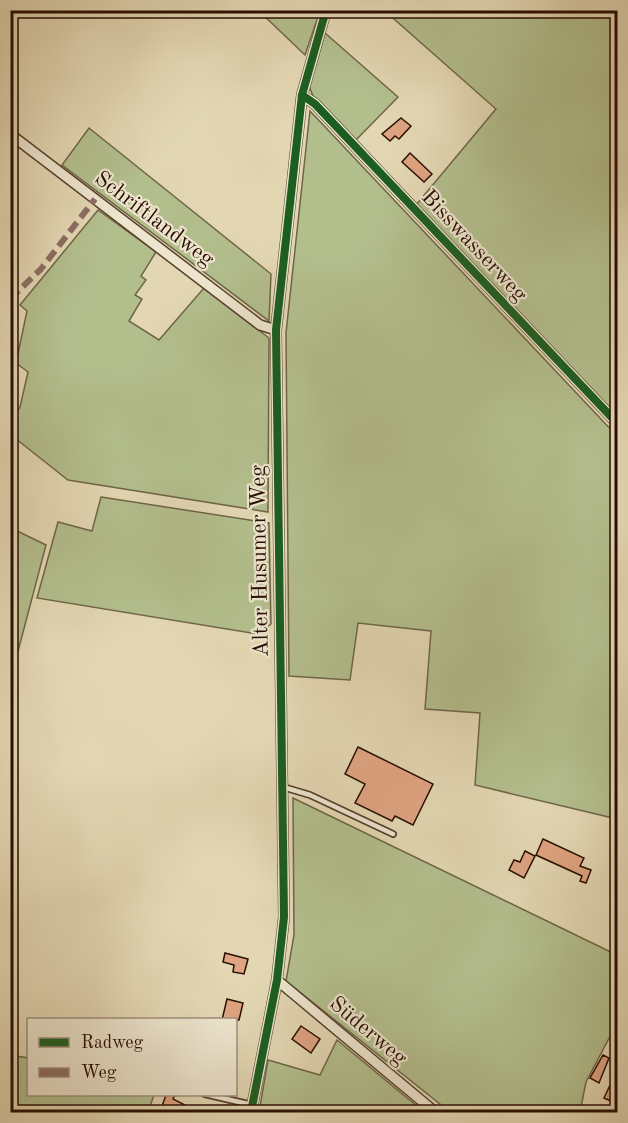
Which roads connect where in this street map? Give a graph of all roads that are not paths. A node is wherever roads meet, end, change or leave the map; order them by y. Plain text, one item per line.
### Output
1 (326, 10) edge
2 (302, 95) junction
3 (10, 134) edge
4 (276, 330) junction
5 (618, 424) edge
6 (283, 788) junction
7 (393, 834) dead end
8 (276, 980) junction
9 (208, 1096) edge
10 (252, 1109) edge
11 (435, 1113) edge

1 - 2 street, Alter Husumer Weg
2 - 4 street, Alter Husumer Weg
2 - 5 street, Bisswasserweg
3 - 4 street, Schriftlandweg
4 - 6 street, Alter Husumer Weg
6 - 7 lane
6 - 8 street, Alter Husumer Weg
8 - 10 street, Alter Husumer Weg
8 - 11 street, Süderweg
9 - 10 lane

